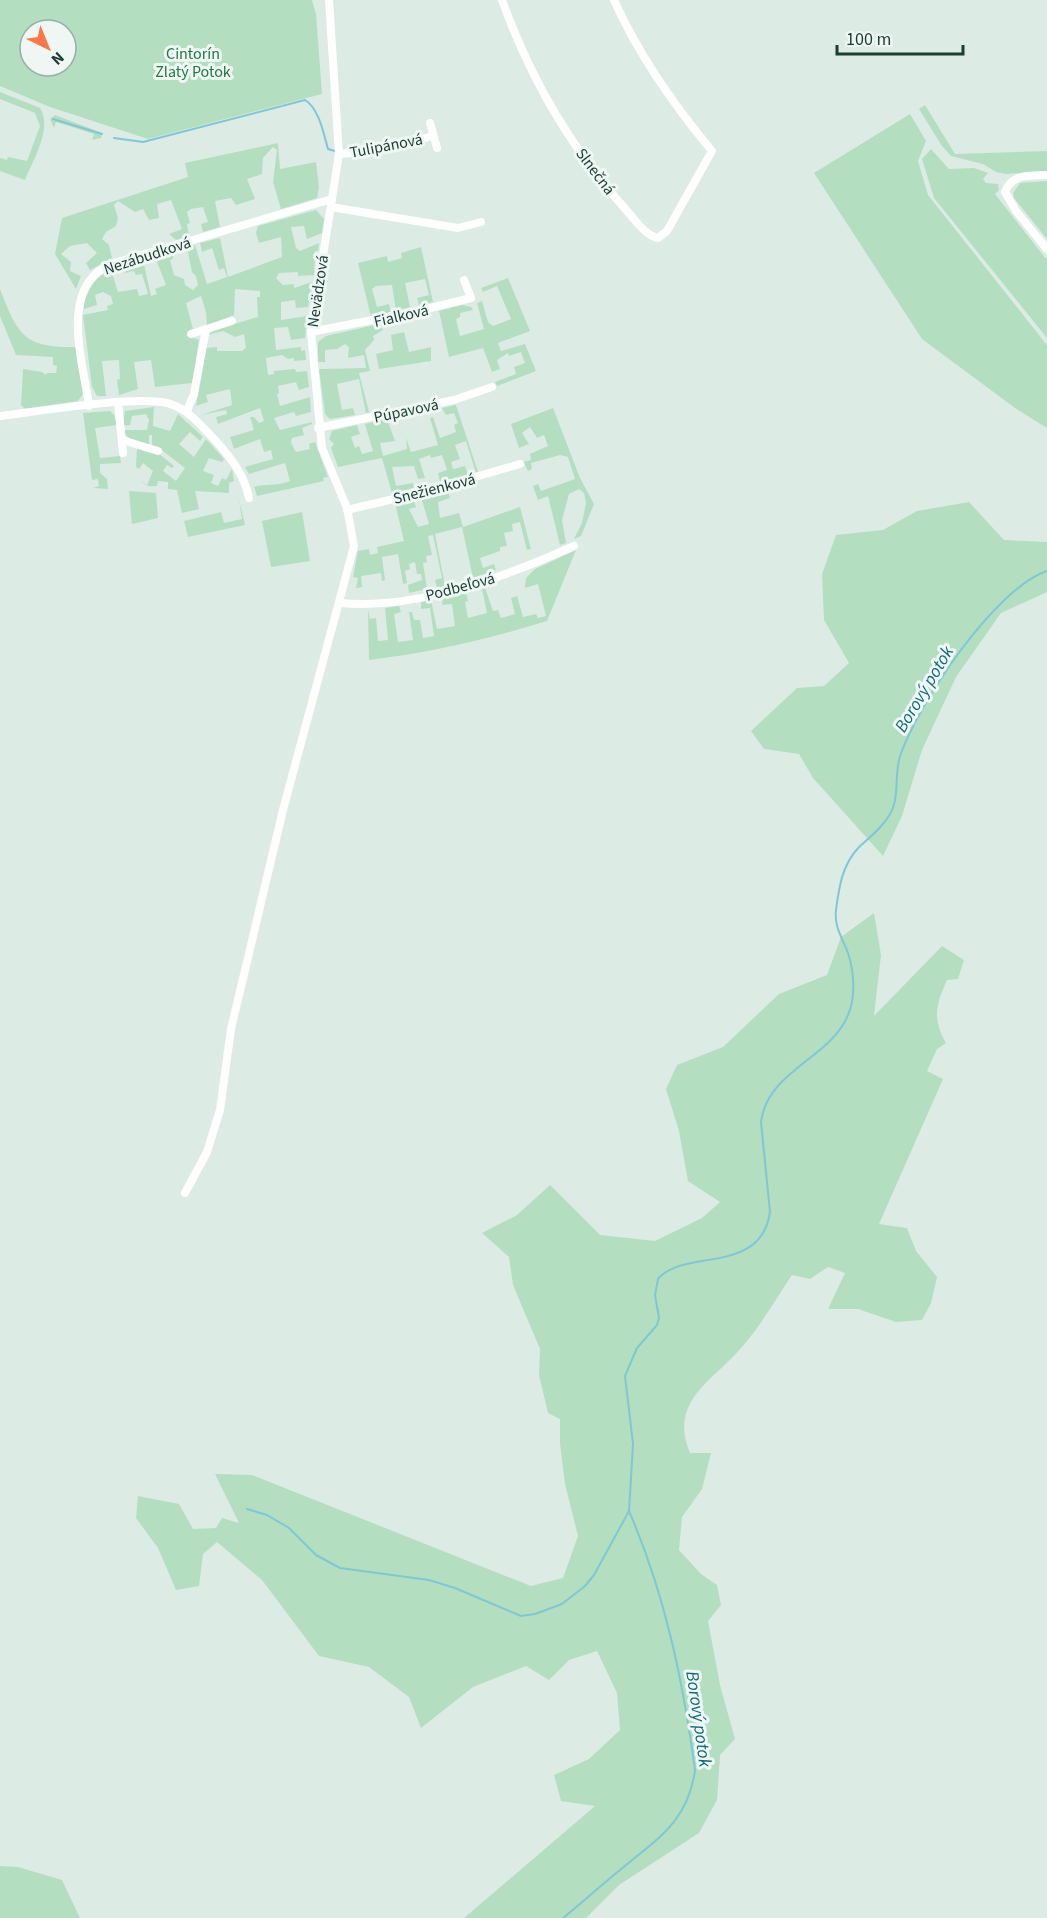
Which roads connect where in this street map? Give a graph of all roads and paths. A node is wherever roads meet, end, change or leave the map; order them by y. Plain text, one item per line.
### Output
1 (329, 0) edge
2 (502, 0) edge
3 (614, 0) edge
4 (430, 123) dead end
5 (433, 136) junction
6 (436, 148) dead end
7 (339, 154) junction
8 (1047, 175) edge
9 (332, 203) junction
10 (481, 222) dead end
11 (1047, 249) edge
12 (464, 280) dead end
13 (232, 321) dead end
14 (206, 329) junction
15 (311, 332) junction
16 (191, 334) dead end
17 (492, 387) dead end
18 (118, 403) junction
19 (89, 406) junction
20 (187, 411) junction
21 (0, 416) edge
22 (318, 428) junction
23 (122, 440) junction
24 (158, 451) dead end
25 (123, 453) dead end
26 (520, 464) dead end
27 (249, 498) dead end
28 (347, 510) junction
29 (574, 546) dead end
30 (340, 603) junction
31 (185, 1193) dead end

1 - 7 street, Nevädzová
2 - 3 street, Slnečná
4 - 5 street, Tulipánová
5 - 6 street, Tulipánová
5 - 7 street, Tulipánová
7 - 9 street, Nevädzová
8 - 11 street
9 - 10 street, Nezábudková
9 - 15 street, Nevädzová
9 - 19 street, Nezábudková
12 - 15 street, Fialková
13 - 14 street
14 - 16 street
14 - 20 street
15 - 22 street, Nevädzová
17 - 22 street, Púpavová
18 - 19 street
18 - 20 street
18 - 23 street
19 - 21 street
20 - 27 street
22 - 28 street, Nevädzová
23 - 24 street
23 - 25 street
26 - 28 street, Snežienková
28 - 30 street, Nevädzová
29 - 30 street, Podbeľová
30 - 31 street, Nevädzová

